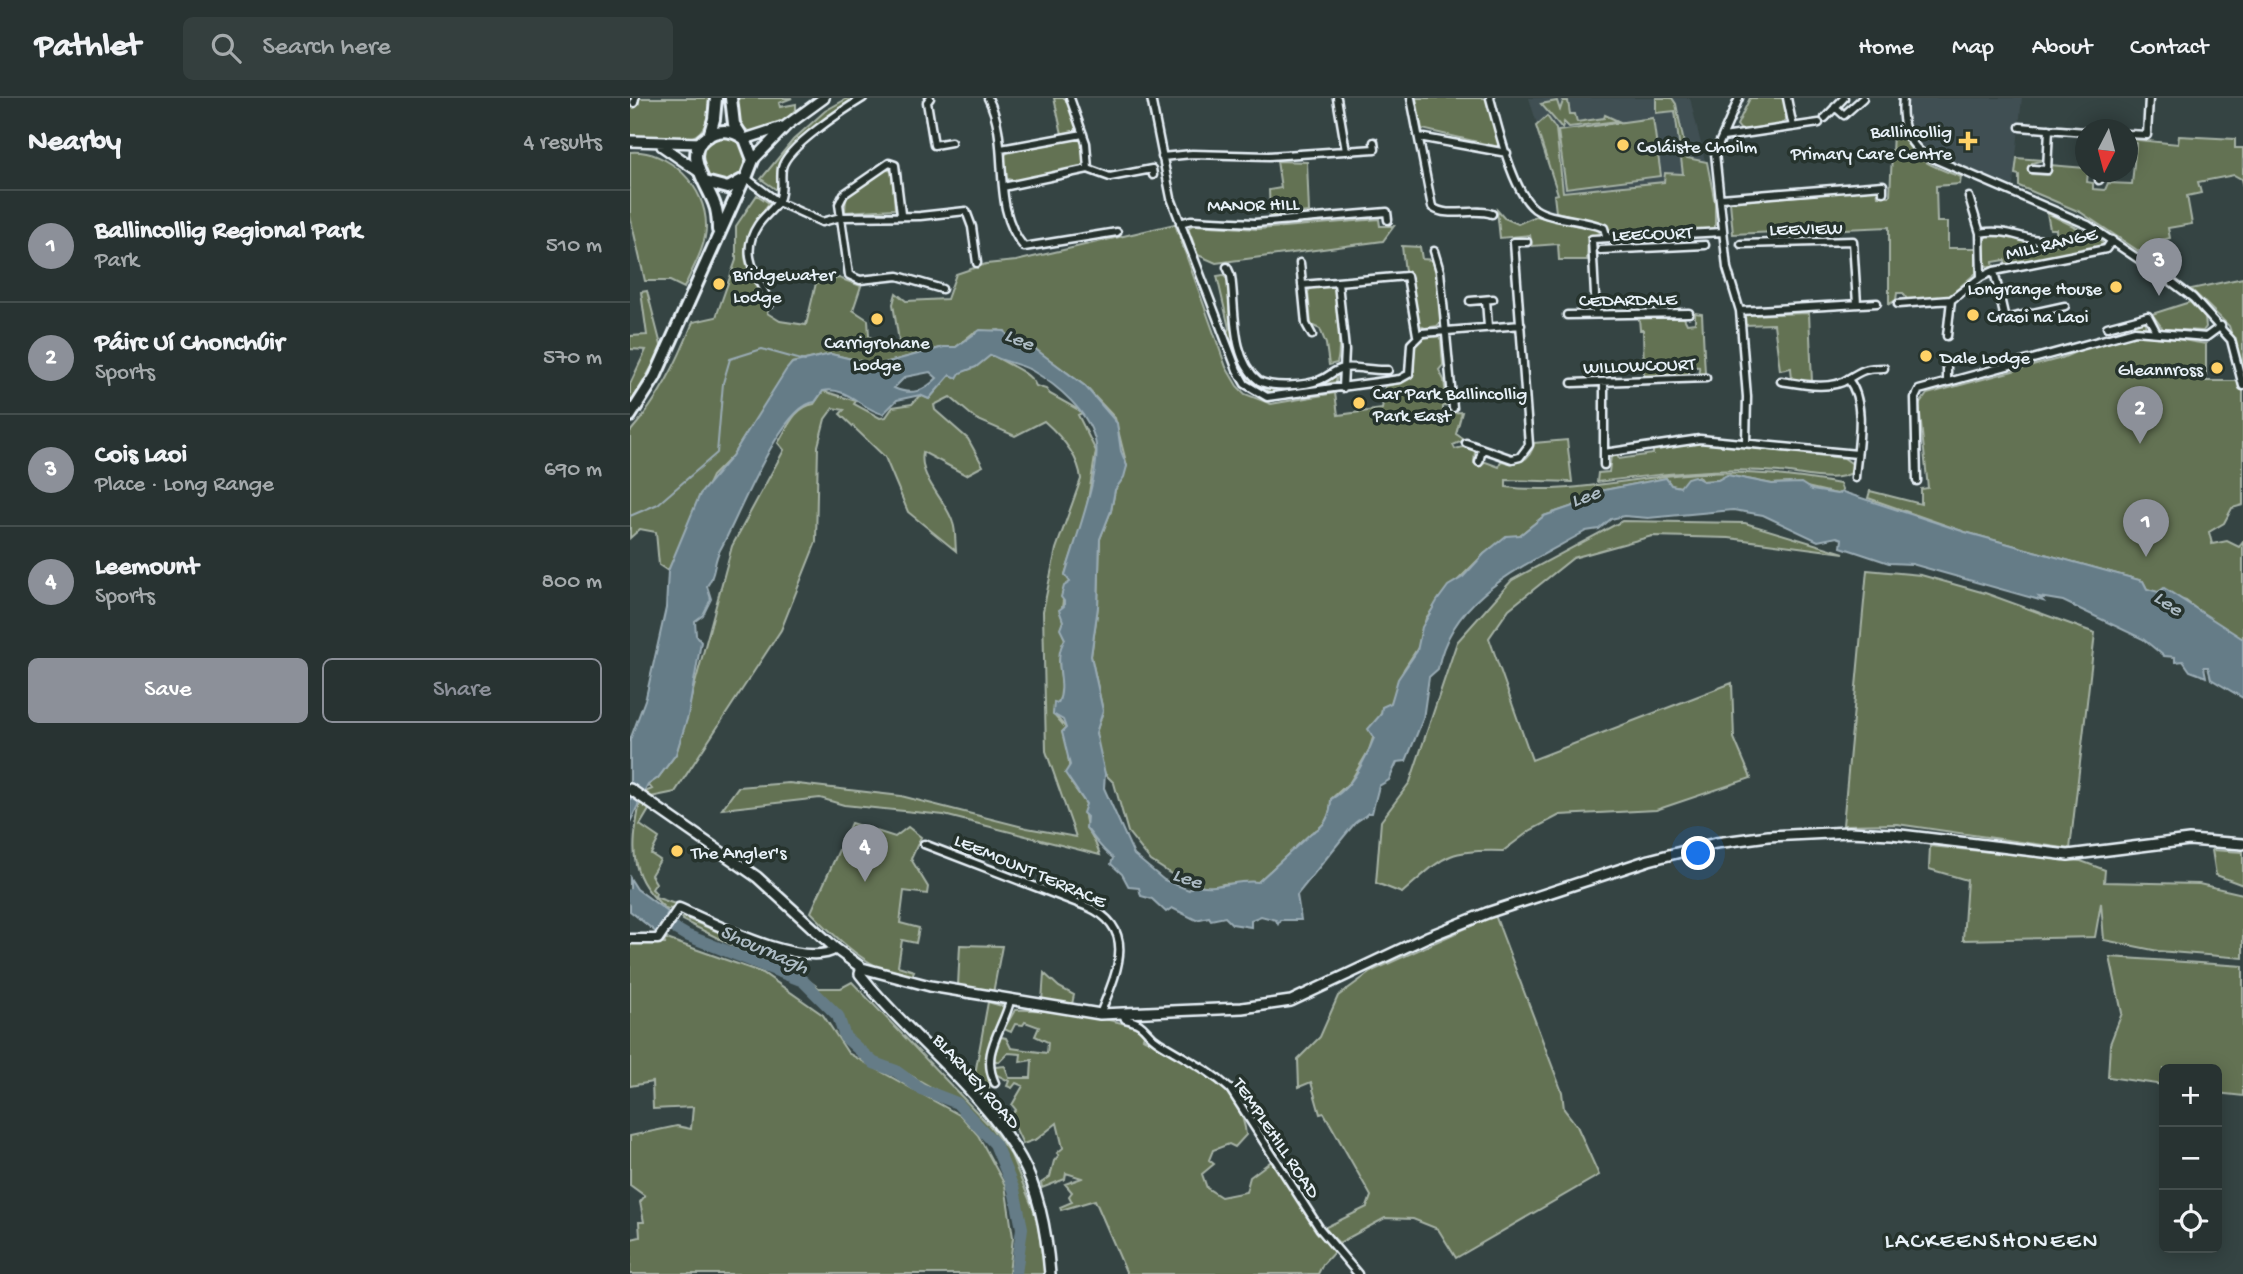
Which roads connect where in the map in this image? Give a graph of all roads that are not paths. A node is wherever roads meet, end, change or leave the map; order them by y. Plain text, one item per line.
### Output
1 (716, 98) edge
2 (731, 98) edge
3 (824, 98) edge
4 (863, 98) edge
5 (930, 98) edge
6 (988, 98) edge
7 (1070, 98) edge
8 (1151, 98) edge
9 (1336, 98) edge
10 (1411, 98) edge
11 (1490, 98) edge
12 (1738, 98) edge
13 (1787, 98) edge
14 (1844, 98) edge
15 (1863, 98) edge
16 (1903, 98) edge
17 (2149, 98) edge
18 (1835, 107) junction
19 (787, 125) junction
20 (1793, 127) junction
21 (2020, 127) dead end
22 (2049, 129) junction
23 (2075, 131) edge
24 (1083, 134) junction
25 (2138, 135) edge
26 (743, 137) junction
27 (1419, 137) junction
28 (1723, 137) junction
29 (705, 139) junction
30 (630, 141) edge
31 (951, 142) dead end
32 (1374, 142) dead end
33 (660, 144) junction
34 (1001, 149) junction
35 (1346, 151) junction
36 (1507, 153) junction
37 (1162, 157) junction
38 (753, 160) junction
39 (2032, 169) dead end
40 (1088, 170) junction
41 (698, 171) junction
42 (1153, 175) dead end
43 (744, 180) junction
44 (705, 182) junction
45 (1003, 187) junction
46 (1883, 192) dead end
47 (1969, 197) dead end
48 (1721, 198) junction
49 (778, 202) junction
50 (901, 214) junction
51 (1492, 214) dead end
52 (841, 217) junction
53 (1388, 220) dead end
54 (1180, 223) junction
55 (718, 232) junction
56 (1117, 232) dead end
57 (1723, 232) junction
58 (1979, 233) junction
59 (1607, 238) junction
60 (1655, 238) junction
61 (2054, 240) dead end
62 (2112, 240) junction
63 (1527, 242) dead end
64 (1741, 244) dead end
65 (1705, 245) dead end
66 (1655, 247) junction
67 (1601, 250) dead end
68 (1434, 251) dead end
69 (977, 263) dead end
70 (1300, 263) dead end
71 (1227, 267) dead end
72 (1994, 271) junction
73 (1981, 276) junction
74 (1338, 282) junction
75 (1302, 285) junction
76 (942, 289) dead end
77 (1951, 300) junction
78 (1470, 301) dead end
79 (1877, 303) dead end
80 (770, 304) dead end
81 (1857, 304) junction
82 (1898, 304) dead end
83 (2065, 306) dead end
84 (1740, 311) junction
85 (1689, 313) dead end
86 (1596, 314) junction
87 (1567, 315) dead end
88 (1521, 325) junction
89 (2221, 326) junction
90 (1488, 327) junction
91 (2107, 327) dead end
92 (1445, 331) junction
93 (2156, 331) junction
94 (1312, 335) dead end
95 (1417, 335) junction
96 (1947, 336) dead end
97 (1947, 362) dead end
98 (1343, 368) junction
99 (1884, 369) dead end
100 (1388, 370) dead end
101 (1706, 378) dead end
102 (1848, 379) junction
103 (1781, 381) dead end
104 (1947, 382) junction
105 (1572, 383) dead end
106 (1604, 383) junction
107 (2243, 386) edge
108 (1343, 388) junction
109 (1453, 408) dead end
110 (630, 416) edge
111 (1746, 442) junction
112 (1466, 443) dead end
113 (1482, 450) junction
114 (1604, 453) junction
115 (1857, 454) junction
116 (1479, 462) dead end
117 (1604, 465) dead end
118 (1855, 478) dead end
119 (1917, 481) dead end
120 (630, 789) edge
121 (924, 844) dead end
122 (2243, 845) edge
123 (630, 939) edge
124 (836, 948) junction
125 (862, 968) junction
126 (1010, 1001) junction
127 (1100, 1014) junction
128 (1123, 1014) junction
129 (995, 1083) dead end
130 (1050, 1274) edge
131 (1358, 1274) edge

1 - 29 highway
2 - 26 highway
3 - 19 main road
4 - 49 street
5 - 31 street
6 - 34 street
7 - 24 street
8 - 37 street, MANOR HILL
9 - 35 street
10 - 27 street
11 - 36 street
12 - 28 street
13 - 20 street
14 - 18 street
15 - 18 street
16 - 62 street
17 - 25 street
18 - 20 street
19 - 26 main road
19 - 38 main road
20 - 28 street
21 - 22 street
22 - 23 street
22 - 39 street
24 - 34 street
24 - 40 street
26 - 29 highway
26 - 38 highway
27 - 36 street
27 - 51 street
28 - 48 street
29 - 33 main road
29 - 41 highway
30 - 33 main road
32 - 35 street
33 - 41 main road
34 - 45 street
35 - 37 street
36 - 59 street
37 - 54 street, MANOR HILL
38 - 43 highway
40 - 42 street
40 - 45 street
41 - 44 highway
43 - 44 highway
43 - 49 street
43 - 55 highway
44 - 55 highway
45 - 56 street
46 - 48 street
47 - 58 street
48 - 57 street
49 - 52 street
49 - 80 street
50 - 52 street
50 - 52 street
50 - 69 street
52 - 76 street
53 - 54 street, MANOR HILL
54 - 108 street
55 - 110 highway
57 - 60 street
57 - 84 street
58 - 61 street
58 - 73 street
59 - 60 street
59 - 86 street
60 - 66 street
62 - 72 street, MILL RANGE
62 - 89 street
63 - 88 street
64 - 81 street, LEEVIEW
65 - 66 street, LEECOURT
66 - 67 street, LEECOURT
68 - 92 street
70 - 75 street
71 - 98 street
72 - 73 street, MILL RANGE
72 - 83 street, MILL RANGE
73 - 77 street, MILL RANGE
74 - 75 street
74 - 95 street
74 - 98 street
75 - 94 street
77 - 82 street
77 - 96 street
78 - 90 street
79 - 81 street
81 - 84 street
84 - 111 street
85 - 86 street, CEDARDALE
86 - 87 street, CEDARDALE
88 - 90 street
88 - 113 street
89 - 93 street
89 - 107 street
90 - 92 street
91 - 93 street
92 - 95 street
92 - 109 street
93 - 104 street
95 - 108 street
97 - 104 street
98 - 100 street
98 - 108 street
99 - 102 street
101 - 106 street, WILLOWCOURT
102 - 103 street
102 - 115 street
104 - 119 street
105 - 106 street, WILLOWCOURT
106 - 114 street
111 - 114 street
111 - 115 street
112 - 113 street
113 - 116 street
114 - 117 street
115 - 118 street
120 - 124 main road
121 - 127 street, LEEMOUNT TERRACE
122 - 128 main road
123 - 124 street
124 - 125 main road
125 - 126 main road
125 - 130 main road, BLARNEY ROAD
126 - 127 main road
126 - 129 street
127 - 128 main road
128 - 131 street, TEMPLEHILL ROAD

